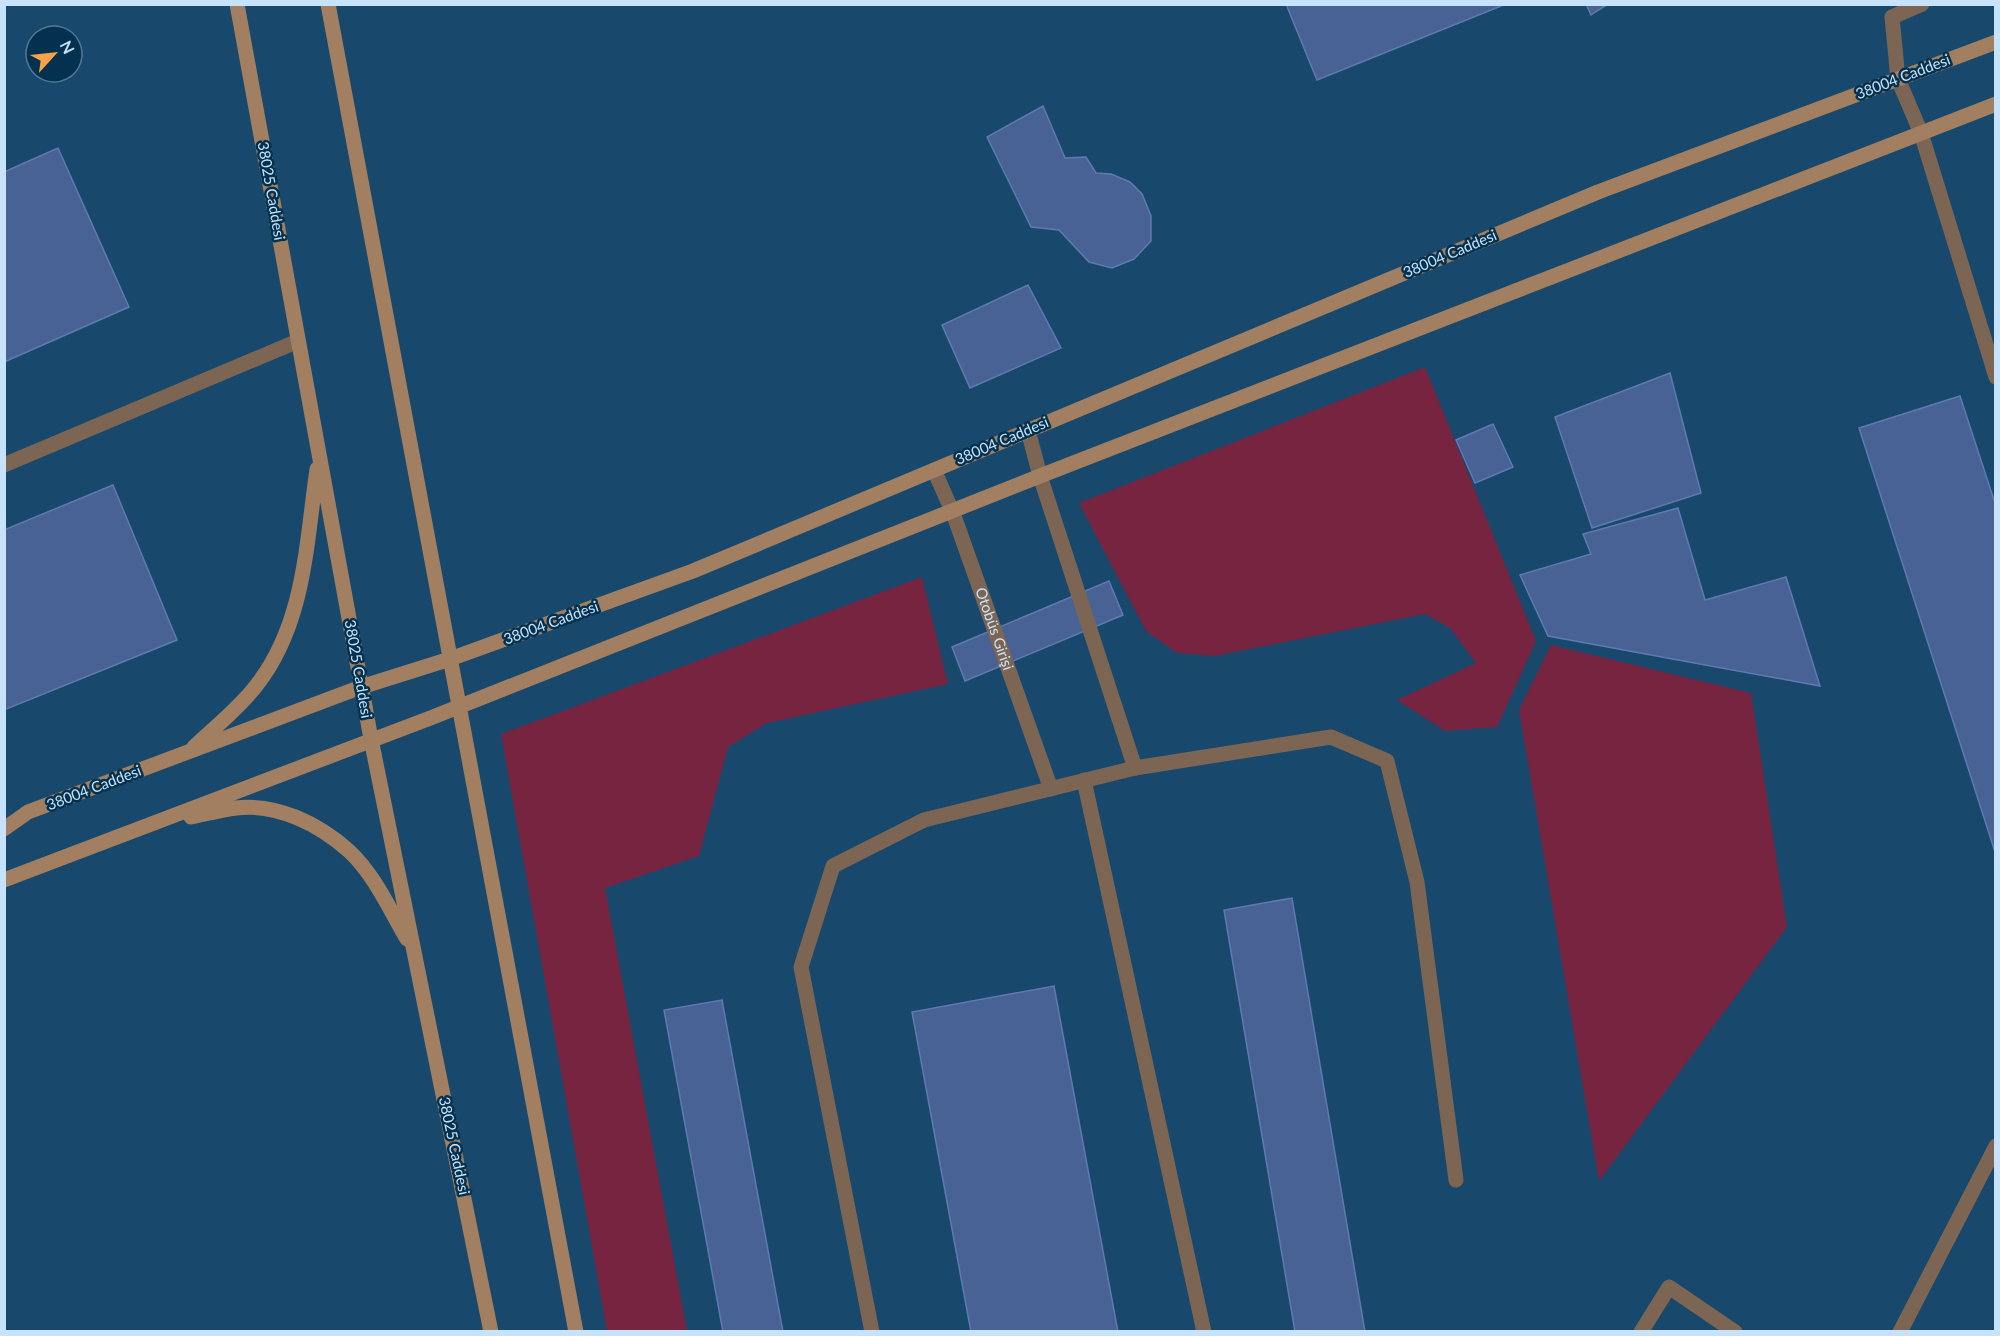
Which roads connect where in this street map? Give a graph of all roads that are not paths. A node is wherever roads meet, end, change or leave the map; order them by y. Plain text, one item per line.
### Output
1 (237, 4) edge
2 (328, 4) edge
3 (1922, 4) edge
4 (1995, 42) edge
5 (1898, 79) junction
6 (1995, 104) edge
7 (1921, 133) junction
8 (298, 341) junction
9 (1995, 377) edge
10 (1028, 430) junction
11 (319, 454) junction
12 (4, 465) edge
13 (933, 470) junction
14 (1040, 476) junction
15 (953, 513) junction
16 (450, 659) junction
17 (361, 687) junction
18 (460, 706) junction
19 (370, 739) junction
20 (189, 752) junction
21 (1135, 768) junction
22 (1084, 780) junction
23 (1051, 789) junction
24 (150, 826) junction
25 (4, 830) edge
26 (4, 880) edge
27 (414, 950) junction
28 (1995, 1146) edge
29 (1456, 1180) dead end
30 (491, 1332) edge
31 (576, 1332) edge
32 (872, 1332) edge
33 (1204, 1332) edge
34 (1641, 1332) edge
35 (1735, 1332) edge
36 (1900, 1332) edge

1 - 8 street, 38025 Caddesi
2 - 16 street
3 - 5 street
4 - 5 street, 38004 Caddesi
5 - 7 street
5 - 10 street, 38004 Caddesi
6 - 7 street
7 - 9 street
7 - 14 street
8 - 11 street, 38025 Caddesi
8 - 12 street
10 - 13 street, 38004 Caddesi
10 - 14 street
11 - 17 street, 38025 Caddesi
11 - 20 street
13 - 15 street, Otobüs Girişi
13 - 16 street, 38004 Caddesi
14 - 15 street
14 - 21 street
15 - 18 street
15 - 23 street, Otobüs Girişi
16 - 17 street, 38004 Caddesi
16 - 18 street
17 - 19 street, 38025 Caddesi
17 - 20 street, 38004 Caddesi
18 - 19 street
18 - 31 street
19 - 24 street
19 - 27 street, 38025 Caddesi
20 - 25 street, 38004 Caddesi
21 - 22 street
21 - 29 street
22 - 23 street
22 - 33 street
23 - 32 street
24 - 26 street
24 - 27 street
27 - 30 street, 38025 Caddesi
28 - 36 street
34 - 35 street

